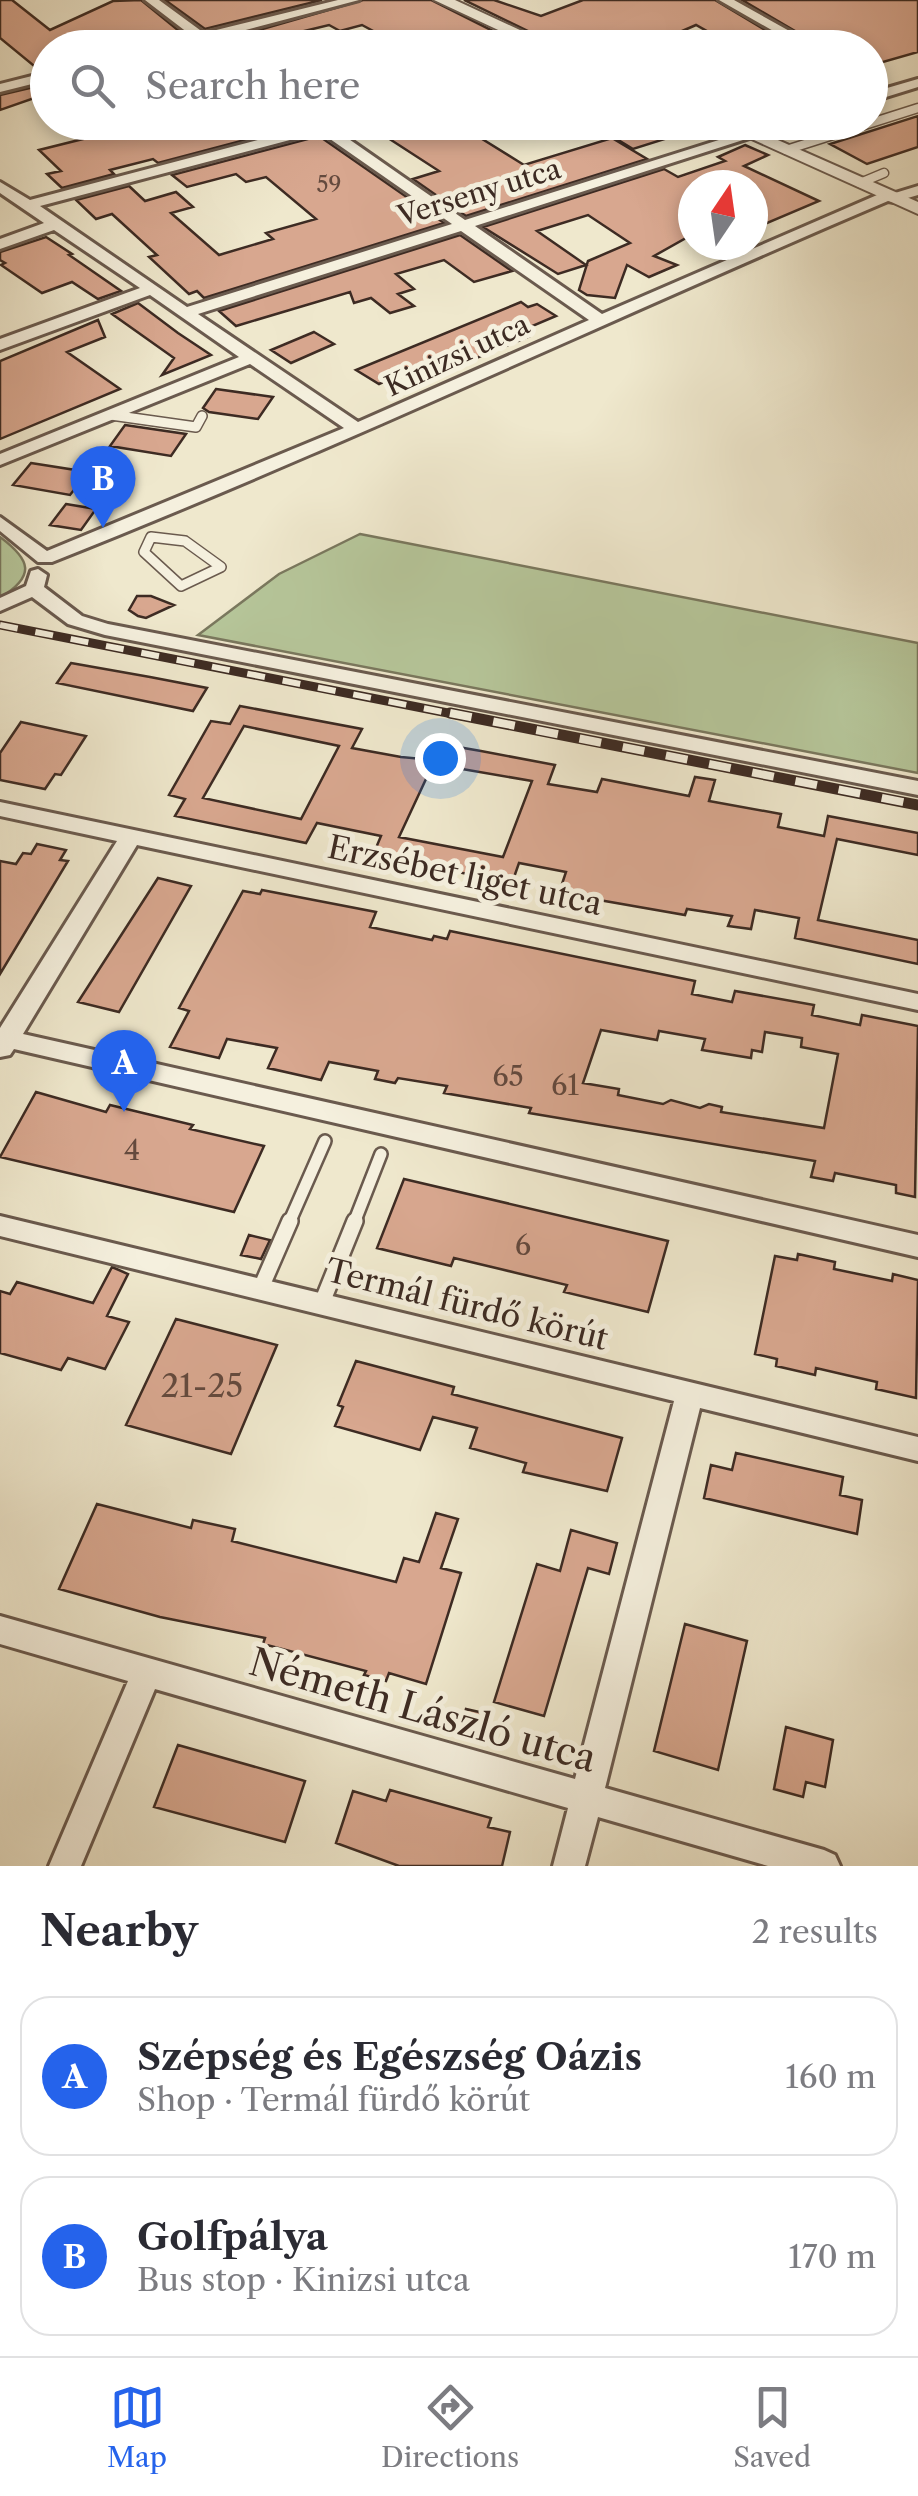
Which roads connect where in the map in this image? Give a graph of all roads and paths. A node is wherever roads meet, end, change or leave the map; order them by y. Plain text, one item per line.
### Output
1 (152, 0) edge
2 (353, 0) edge
3 (442, 0) edge
4 (725, 0) edge
5 (193, 30) edge
6 (231, 30) edge
7 (510, 30) edge
8 (781, 30) edge
9 (30, 80) edge
10 (918, 83) edge
11 (888, 87) edge
12 (0, 88) edge
13 (894, 90) junction
14 (888, 92) edge
15 (918, 108) edge
16 (888, 118) edge
17 (266, 140) edge
18 (347, 140) edge
19 (735, 140) edge
20 (763, 140) edge
21 (817, 140) edge
22 (786, 150) junction
23 (884, 173) dead end
24 (860, 183) junction
25 (0, 186) edge
26 (904, 199) edge
27 (28, 205) junction
28 (460, 223) junction
29 (56, 224) junction
30 (0, 244) edge
31 (150, 290) junction
32 (183, 312) junction
33 (600, 320) junction
34 (0, 345) edge
35 (250, 358) junction
36 (111, 415) junction
37 (202, 416) dead end
38 (358, 430) junction
39 (0, 460) edge
40 (0, 522) edge
41 (136, 523) junction
42 (152, 536) junction
43 (44, 558) junction
44 (34, 589) junction
45 (0, 605) edge
46 (918, 788) edge
47 (0, 810) edge
48 (130, 838) junction
49 (918, 1002) edge
50 (3, 1043) edge
51 (325, 1141) dead end
52 (381, 1154) dead end
53 (0, 1226) edge
54 (918, 1246) edge
55 (260, 1290) junction
56 (321, 1304) junction
57 (688, 1395) junction
58 (918, 1449) edge
59 (0, 1630) edge
60 (146, 1674) junction
61 (586, 1798) junction
62 (65, 1866) edge
63 (570, 1866) edge
64 (824, 1866) edge

1 - 5 street
2 - 6 street
3 - 7 street
4 - 8 street
9 - 12 street
10 - 13 street
11 - 13 street
13 - 14 street
15 - 16 lane
17 - 27 street
18 - 28 street
19 - 28 street, Verseny utca
20 - 22 street
21 - 22 lane
22 - 24 street
23 - 24 lane
24 - 26 street
25 - 27 street
26 - 33 street, Kinizsi utca
27 - 29 street
28 - 32 street, Verseny utca
28 - 33 street
29 - 30 street
29 - 31 street
31 - 32 street
31 - 34 street
32 - 35 street
33 - 38 street, Kinizsi utca
35 - 36 street
35 - 38 street
36 - 37 lane
36 - 39 street
38 - 41 street, Kinizsi utca
40 - 43 street
41 - 42 lane
41 - 43 street, Kinizsi utca
42 - 42 lane
43 - 44 street
44 - 45 street
44 - 46 street
47 - 48 street, Erzsébet liget utca
48 - 49 street, Erzsébet liget utca
48 - 50 street
50 - 54 street
51 - 55 lane
52 - 56 lane
53 - 55 street, Termál fürdő körút
55 - 56 street, Termál fürdő körút
56 - 57 street, Termál fürdő körút
57 - 58 street, Termál fürdő körút
57 - 61 street
59 - 60 street, Németh László utca
60 - 61 street, Németh László utca
60 - 62 street
61 - 63 street
61 - 64 street, Németh László utca

